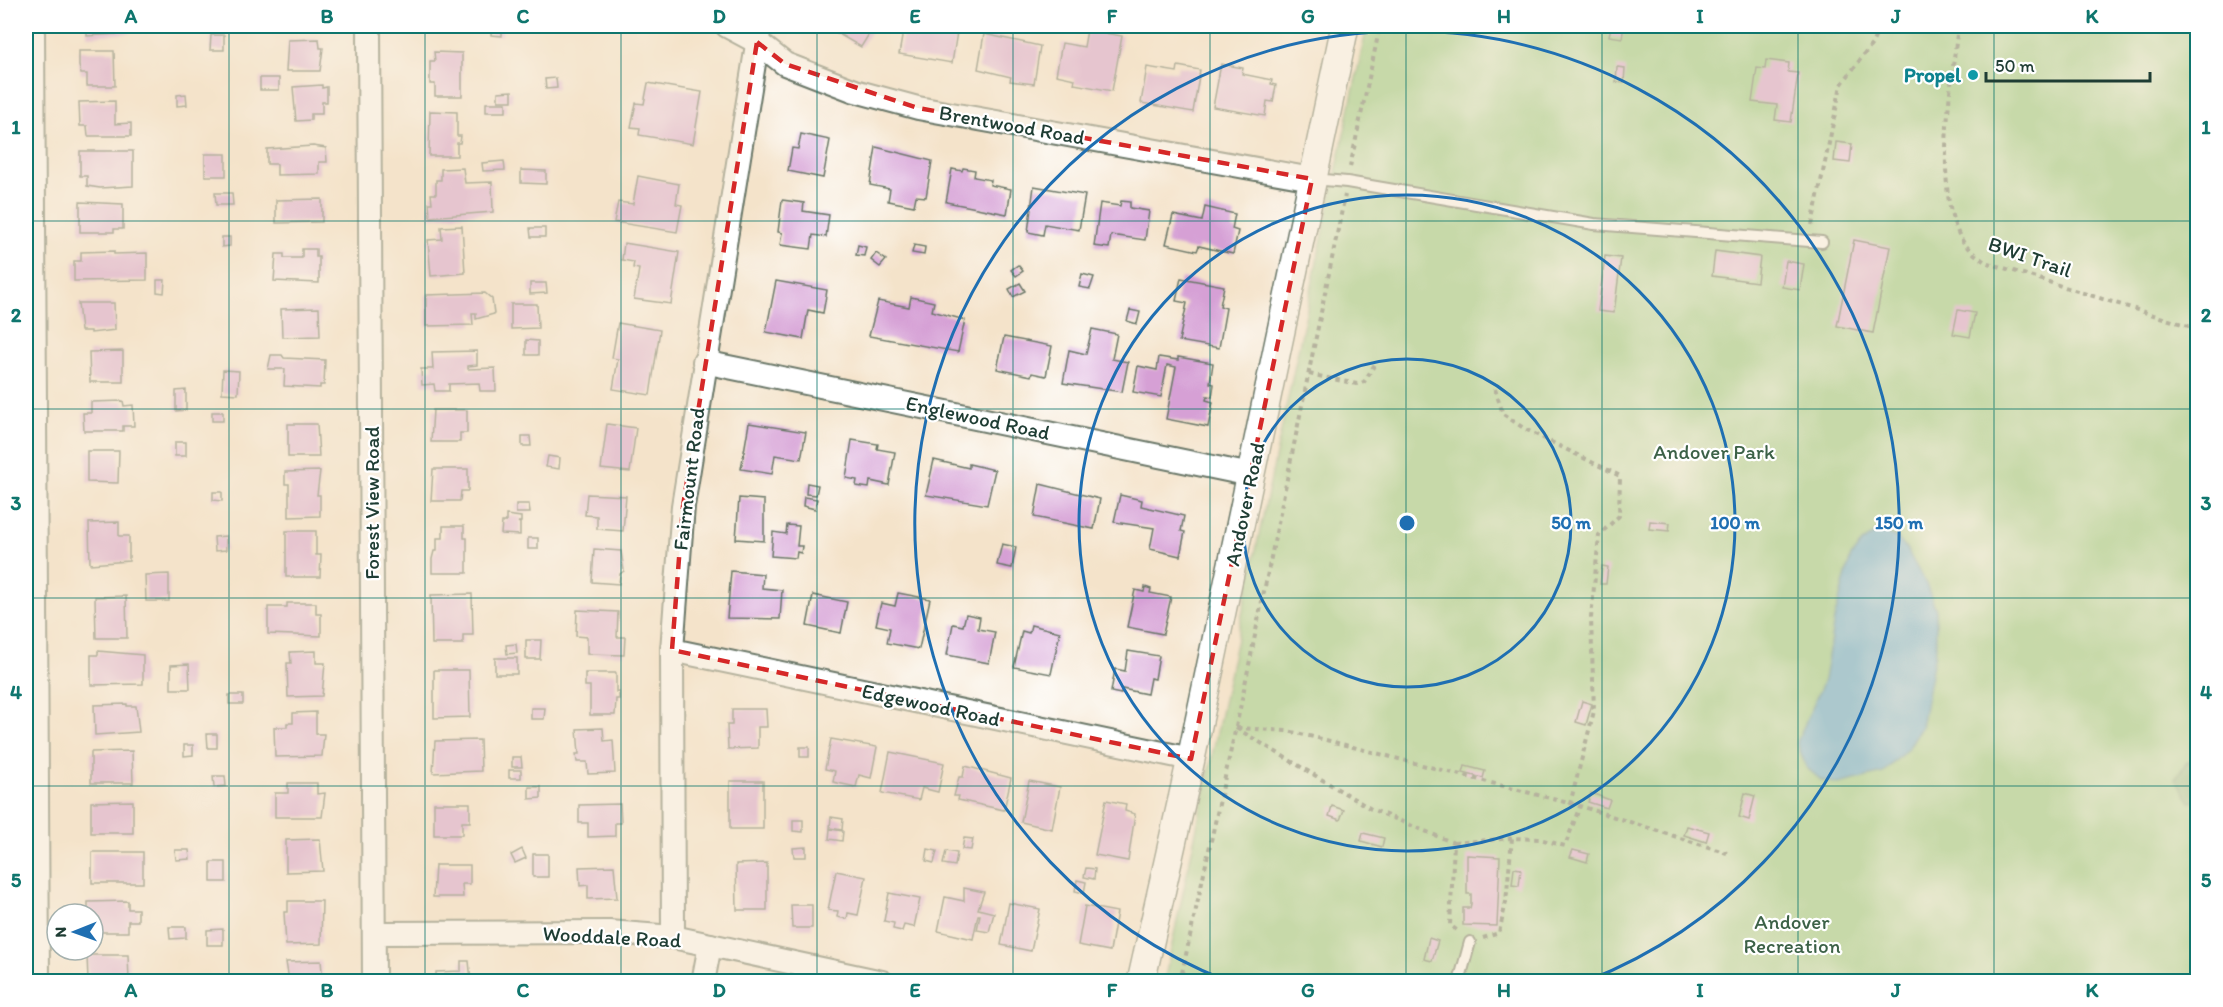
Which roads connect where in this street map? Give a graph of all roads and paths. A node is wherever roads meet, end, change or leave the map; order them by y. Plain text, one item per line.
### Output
1 (33, 26) edge
2 (369, 26) edge
3 (727, 26) edge
4 (1345, 26) edge
5 (1380, 26) edge
6 (1880, 26) edge
7 (1958, 26) edge
8 (758, 34) edge
9 (1312, 179) junction
10 (1347, 182) junction
11 (1808, 241) junction
12 (1822, 242) dead end
13 (2198, 329) edge
14 (704, 362) junction
15 (1375, 364) dead end
16 (1310, 374) junction
17 (1494, 389) dead end
18 (1251, 475) junction
19 (672, 650) junction
20 (1236, 728) junction
21 (1191, 759) junction
22 (1570, 804) junction
23 (1580, 806) junction
24 (1512, 838) junction
25 (1454, 843) junction
26 (1727, 853) dead end
27 (31, 912) edge
28 (374, 933) junction
29 (672, 937) junction
30 (1470, 942) junction
31 (710, 945) junction
32 (38, 981) edge
33 (374, 981) edge
34 (704, 981) edge
35 (882, 981) edge
36 (1141, 981) edge
37 (1180, 981) edge
38 (1459, 981) edge

1 - 27 street
2 - 28 street, Forest View Road
3 - 8 street, Brentwood Road
4 - 9 street, Andover Road
5 - 10 path
6 - 11 path
7 - 13 path, BWI Trail
8 - 9 street, Brentwood Road
8 - 14 street, Fairmount Road
9 - 10 lane
9 - 18 street, Andover Road
10 - 11 lane
10 - 16 path
11 - 12 lane
14 - 18 street, Englewood Road
14 - 19 street, Fairmount Road
15 - 16 path
16 - 20 path
17 - 22 path
18 - 21 street, Andover Road
19 - 21 street, Edgewood Road
19 - 29 street, Fairmount Road
20 - 22 path
20 - 25 path
20 - 37 path
21 - 36 street, Andover Road
22 - 23 path
23 - 24 path
23 - 26 path
24 - 25 path
24 - 30 path
25 - 30 path
27 - 32 street
28 - 29 street, Wooddale Road
28 - 33 street, Forest View Road
29 - 31 street, Wooddale Road
30 - 38 lane
31 - 34 street
31 - 35 street, Wooddale Road

